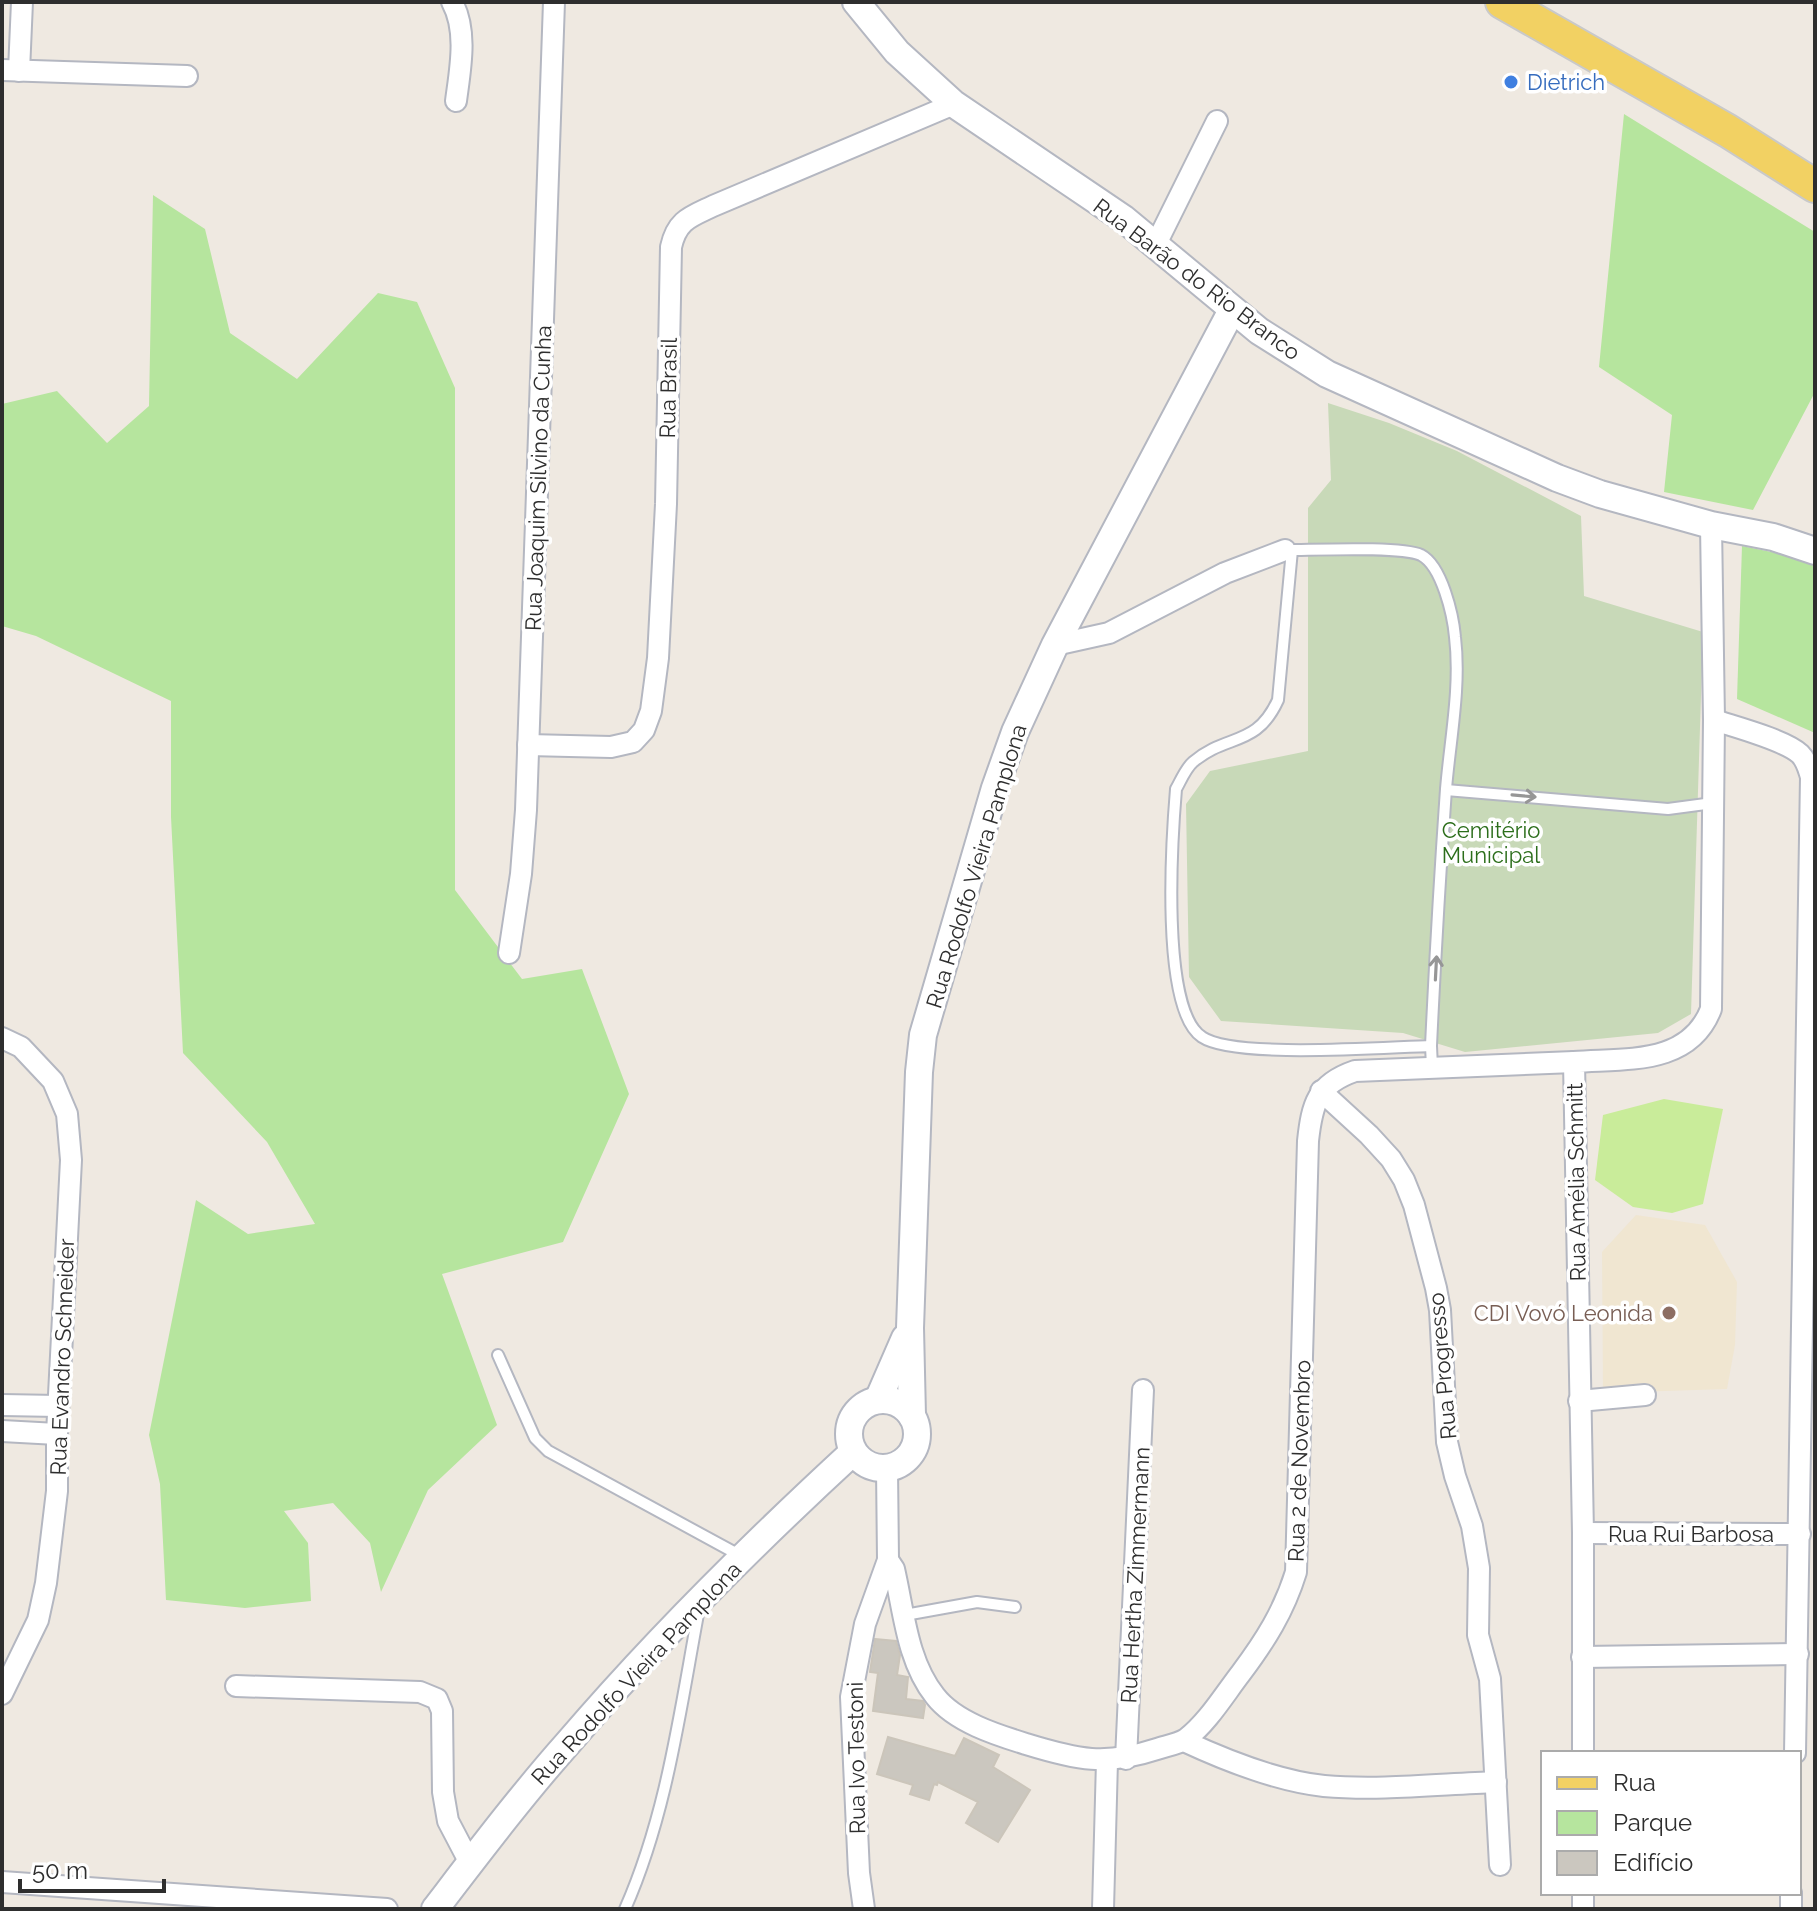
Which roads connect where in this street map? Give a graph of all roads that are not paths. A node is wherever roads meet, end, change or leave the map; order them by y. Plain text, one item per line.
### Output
1 (22, 2) edge
2 (452, 2) edge
3 (554, 2) edge
4 (856, 2) edge
5 (1502, 2) edge
6 (11, 70) edge
7 (187, 76) dead end
8 (456, 101) dead end
9 (954, 104) junction
10 (1217, 121) dead end
11 (1815, 186) edge
12 (1156, 244) junction
13 (1232, 310) junction
14 (1711, 525) junction
15 (1288, 550) junction
16 (1815, 551) edge
17 (1055, 645) junction
18 (1714, 720) junction
19 (528, 745) junction
20 (1446, 790) junction
21 (1713, 803) junction
22 (509, 953) dead end
23 (2, 1038) edge
24 (1431, 1046) junction
25 (1574, 1062) junction
26 (1432, 1067) junction
27 (1321, 1091) junction
28 (910, 1328) junction
29 (498, 1355) dead end
30 (1143, 1390) dead end
31 (1645, 1395) dead end
32 (878, 1400) junction
33 (1579, 1401) junction
34 (2, 1405) edge
35 (58, 1406) junction
36 (912, 1416) junction
37 (2, 1431) edge
38 (57, 1434) junction
39 (853, 1452) junction
40 (887, 1468) junction
41 (1583, 1533) junction
42 (1800, 1534) junction
43 (743, 1557) junction
44 (888, 1560) junction
45 (701, 1599) junction
46 (1015, 1607) dead end
47 (905, 1615) junction
48 (11, 1652) edge
49 (1798, 1654) junction
50 (1582, 1657) junction
51 (236, 1686) dead end
52 (2, 1694) edge
53 (1184, 1741) junction
54 (1583, 1751) edge
55 (1795, 1751) edge
56 (1116, 1760) junction
57 (1496, 1782) junction
58 (470, 1863) junction
59 (1500, 1865) dead end
60 (2, 1882) edge
61 (387, 1909) edge
62 (435, 1909) edge
63 (625, 1909) edge
64 (864, 1909) edge
65 (1103, 1909) edge

1 - 6 street
2 - 8 street
3 - 19 street, Rua Joaquim Silvino da Cunha
4 - 9 street, Rua Barão do Rio Branco
5 - 11 main road
6 - 7 street
9 - 12 street, Rua Barão do Rio Branco
9 - 19 street, Rua Brasil
10 - 12 street
12 - 13 street, Rua Barão do Rio Branco
13 - 14 street, Rua Barão do Rio Branco
13 - 17 street, Rua Rodolfo Vieira Pamplona
14 - 16 street, Rua Barão do Rio Branco
14 - 18 street, Rua Amélia Schmitt
15 - 17 street
15 - 20 lane
15 - 24 lane
17 - 28 street, Rua Rodolfo Vieira Pamplona
18 - 21 street, Rua Amélia Schmitt
18 - 42 street
19 - 22 street, Rua Joaquim Silvino da Cunha
20 -> 21 lane
24 -> 20 lane
21 - 25 street, Rua Amélia Schmitt
23 - 35 street, Rua Evandro Schneider
24 - 26 lane
25 - 26 street
25 - 33 street, Rua Amélia Schmitt
26 - 27 street
27 - 53 street, Rua 2 de Novembro
27 - 57 street, Rua Progresso
28 - 32 street, Rua Rodolfo Vieira Pamplona
28 - 36 street, Rua Rodolfo Vieira Pamplona
29 - 43 lane
30 - 56 street, Rua Hertha Zimmermann
31 - 33 street
32 - 36 street
32 - 39 street
33 - 41 street, Rua Amélia Schmitt
34 - 35 street
35 - 38 street, Rua Evandro Schneider
36 - 40 street
37 - 38 street
38 - 48 street, Rua Evandro Schneider
39 - 40 street
39 - 43 street, Rua Rodolfo Vieira Pamplona
40 - 44 street, Rua Ivo Testoni
41 - 42 street, Rua Rui Barbosa
41 - 50 street, Rua Amélia Schmitt
42 - 49 street
43 - 45 street, Rua Rodolfo Vieira Pamplona
44 - 47 street, Rua 2 de Novembro
44 - 64 street, Rua Ivo Testoni
45 - 58 street, Rua Rodolfo Vieira Pamplona
45 - 63 lane
46 - 47 lane
47 - 56 street, Rua 2 de Novembro
48 - 52 street, Rua Evandro Schneider
49 - 50 street
49 - 55 street
50 - 54 street, Rua Amélia Schmitt
51 - 58 street
53 - 56 street, Rua 2 de Novembro
53 - 57 street
56 - 65 street, Rua Hertha Zimmermann
57 - 59 street, Rua Progresso
58 - 62 street, Rua Rodolfo Vieira Pamplona
60 - 61 street

